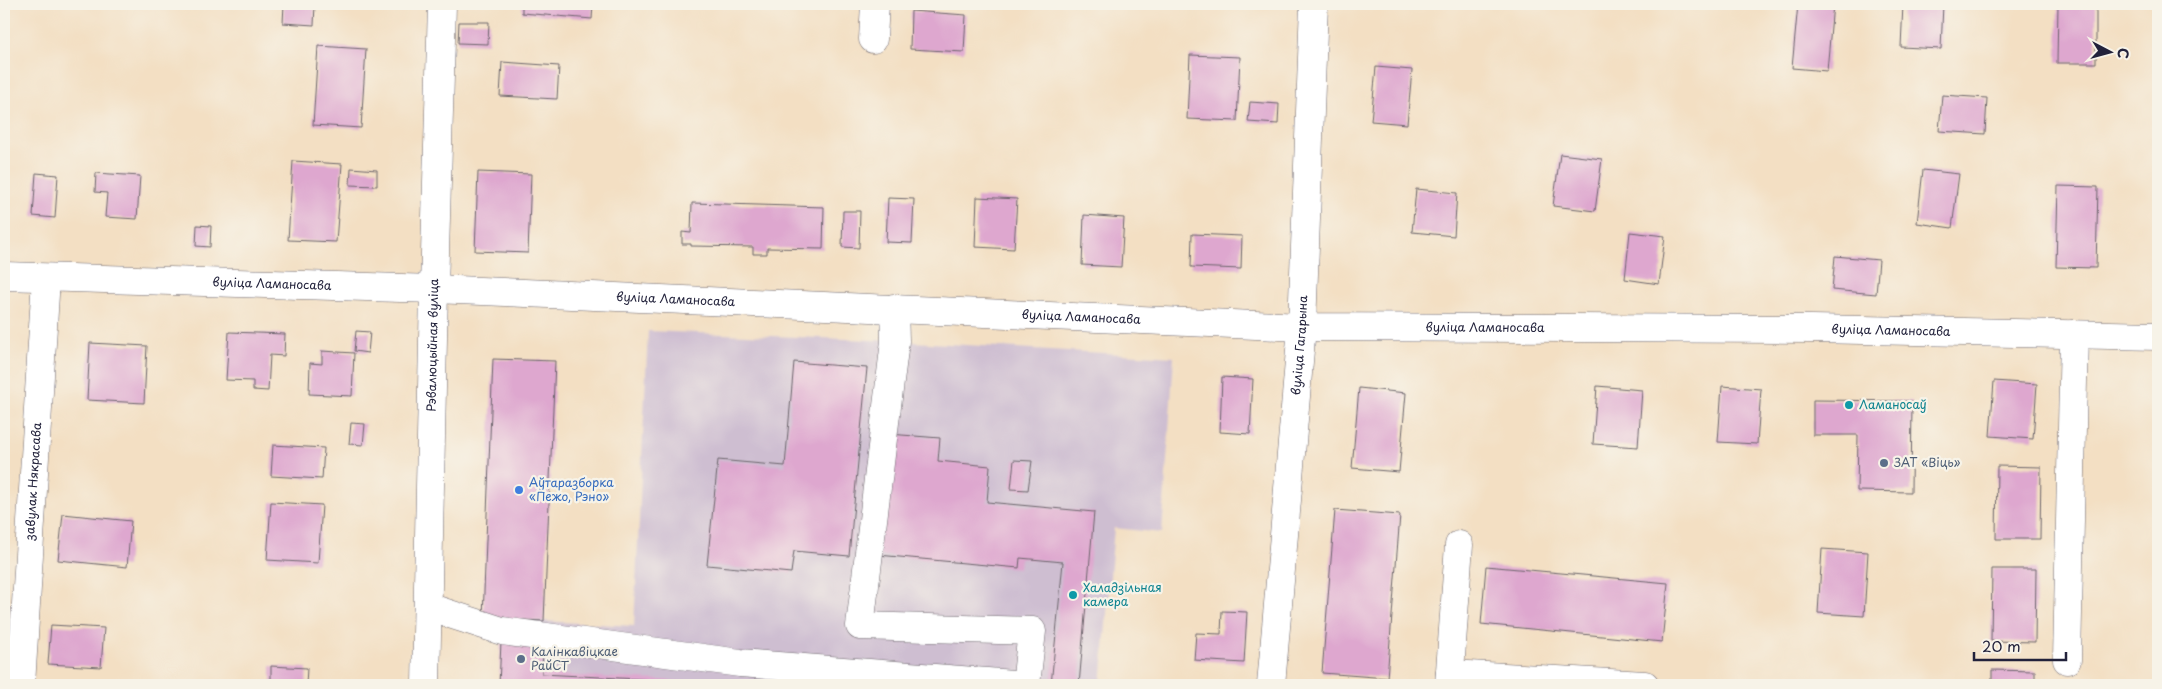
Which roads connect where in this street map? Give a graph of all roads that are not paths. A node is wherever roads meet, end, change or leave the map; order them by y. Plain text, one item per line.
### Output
1 (442, 4) edge
2 (875, 4) edge
3 (1314, 4) edge
4 (873, 39) dead end
5 (4, 276) edge
6 (46, 278) junction
7 (434, 289) junction
8 (894, 308) junction
9 (1302, 327) junction
10 (2074, 334) junction
11 (2158, 336) edge
12 (1459, 545) dead end
13 (428, 607) junction
14 (2067, 660) dead end
15 (1450, 680) edge
16 (21, 685) edge
17 (426, 685) edge
18 (1271, 685) edge
19 (1645, 685) edge

1 - 7 street, Рэвалюцыйная вуліца
2 - 4 street
3 - 9 street, вуліца Гагарына
5 - 6 street, вуліца Ламаносава
6 - 7 street, вуліца Ламаносава
6 - 16 street, завулак Някрасава
7 - 8 street, вуліца Ламаносава
7 - 13 street, Рэвалюцыйная вуліца
8 - 9 street, вуліца Ламаносава
8 - 13 street
9 - 10 street, вуліца Ламаносава
9 - 18 street, вуліца Гагарына
10 - 11 street, вуліца Ламаносава
10 - 14 street
12 - 15 street
13 - 17 street, Рэвалюцыйная вуліца
15 - 19 street

